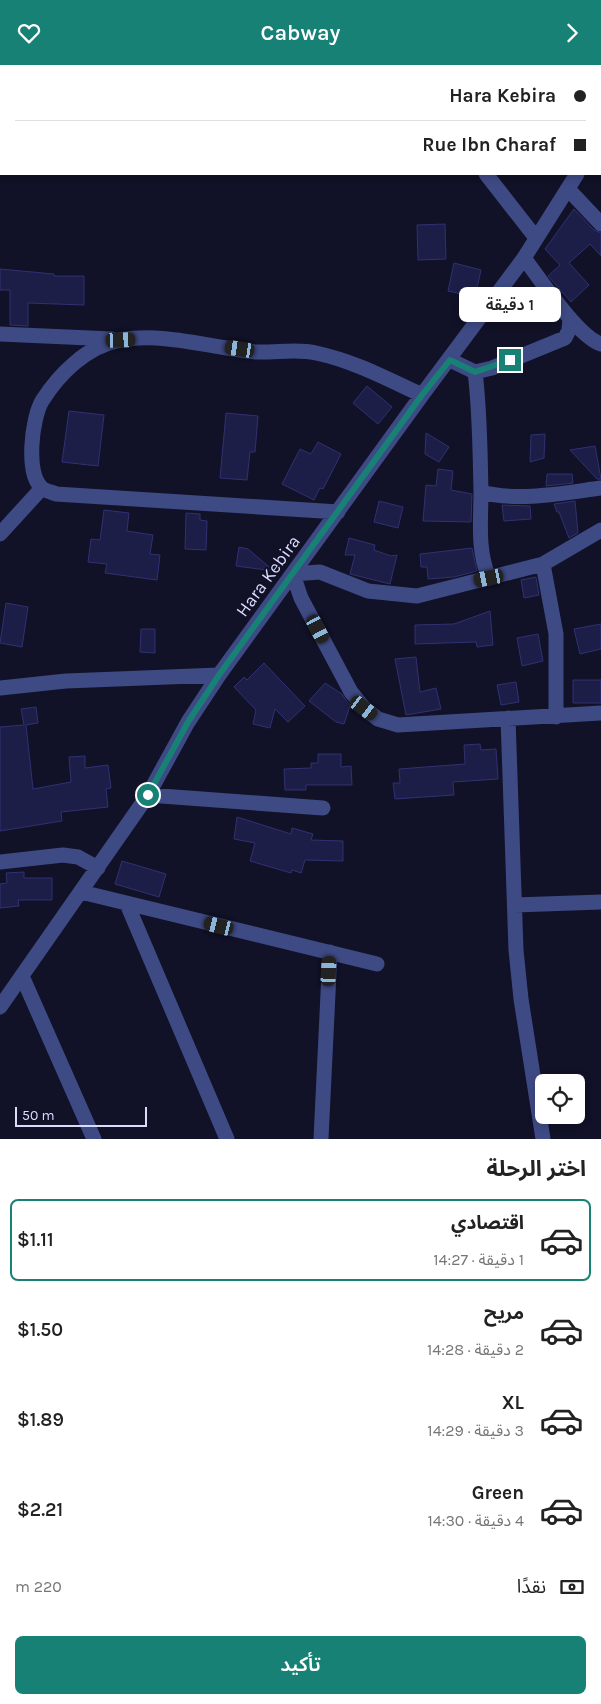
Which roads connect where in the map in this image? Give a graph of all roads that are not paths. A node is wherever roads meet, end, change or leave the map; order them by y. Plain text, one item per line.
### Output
1 (487, 175) edge
2 (575, 175) edge
3 (568, 189) junction
4 (601, 223) edge
5 (536, 238) junction
6 (524, 258) junction
7 (570, 318) junction
8 (0, 334) edge
9 (121, 340) junction
10 (601, 344) edge
11 (450, 360) junction
12 (475, 372) junction
13 (422, 395) junction
14 (601, 488) edge
15 (42, 489) junction
16 (481, 492) junction
17 (338, 512) junction
18 (601, 530) edge
19 (0, 534) edge
20 (543, 564) junction
21 (292, 574) junction
22 (489, 578) junction
23 (219, 675) junction
24 (0, 688) edge
25 (601, 713) edge
26 (556, 717) junction
27 (508, 718) junction
28 (148, 795) junction
29 (322, 808) dead end
30 (0, 862) edge
31 (98, 869) junction
32 (81, 892) junction
33 (601, 902) edge
34 (126, 904) junction
35 (515, 905) junction
36 (330, 952) junction
37 (377, 964) dead end
38 (22, 976) junction
39 (0, 1007) edge
40 (94, 1139) edge
41 (227, 1139) edge
42 (321, 1139) edge
43 (543, 1139) edge

1 - 5 street
2 - 3 street, Hara Kebira
3 - 4 street
3 - 5 street, Hara Kebira
5 - 6 street, Hara Kebira
6 - 7 street
6 - 11 street, Hara Kebira
7 - 10 street
7 - 12 street
8 - 9 street
9 - 13 street
9 - 15 street
11 - 12 street
11 - 13 street, Hara Kebira
12 - 16 street
13 - 17 street, Hara Kebira
14 - 16 street
15 - 17 street
15 - 19 street
16 - 22 street
17 - 21 street, Hara Kebira
18 - 20 street
20 - 22 street
20 - 26 street
21 - 22 street
21 - 23 street, Hara Kebira
21 - 27 street
23 - 24 street
23 - 28 street, Hara Kebira
25 - 26 street
26 - 27 street
27 - 35 street
28 - 29 street
28 - 31 street, Hara Kebira
30 - 31 street
31 - 32 street, Hara Kebira
32 - 34 street
32 - 38 street, Hara Kebira
33 - 35 street
34 - 36 street
34 - 41 street
35 - 43 street
36 - 37 street
36 - 42 street
38 - 39 street, Hara Kebira
38 - 40 street

